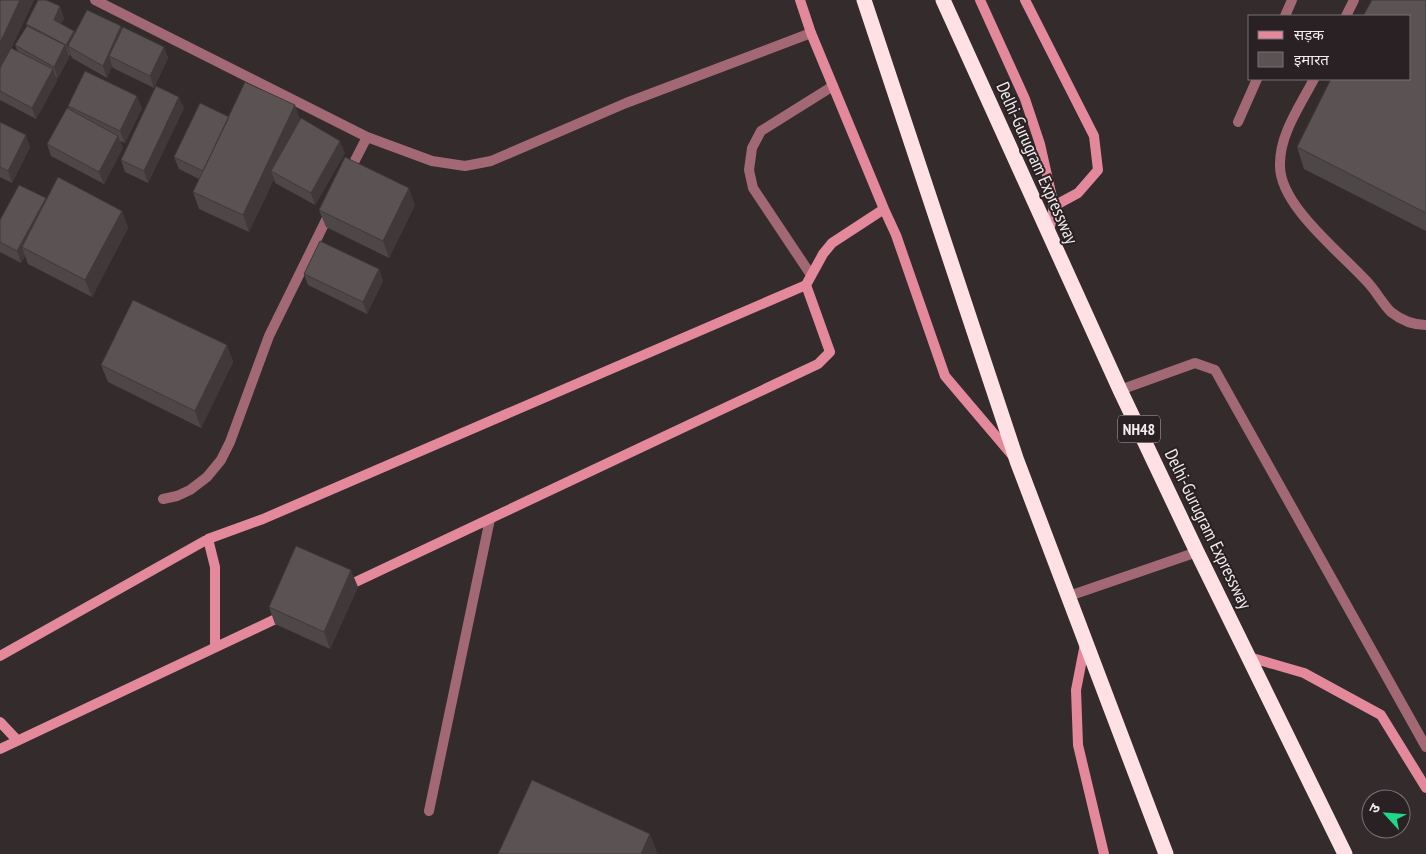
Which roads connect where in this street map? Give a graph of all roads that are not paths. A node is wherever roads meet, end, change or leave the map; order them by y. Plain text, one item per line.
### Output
1 (95, 0) edge
2 (800, 0) edge
3 (864, 0) edge
4 (943, 0) edge
5 (980, 0) edge
6 (1292, 0) edge
7 (1354, 0) edge
8 (1029, 3) edge
9 (1285, 15) edge
10 (1346, 15) edge
11 (811, 33) junction
12 (1257, 80) edge
13 (1313, 80) edge
14 (833, 86) junction
15 (1238, 122) dead end
16 (367, 138) junction
17 (345, 181) edge
18 (337, 198) edge
19 (1054, 206) junction
20 (884, 209) junction
21 (1048, 235) junction
22 (811, 275) junction
23 (806, 285) junction
24 (1426, 325) edge
25 (1120, 390) junction
26 (1017, 461) junction
27 (163, 499) dead end
28 (490, 519) junction
29 (208, 539) junction
30 (1197, 552) junction
31 (340, 589) edge
32 (1069, 596) junction
33 (295, 610) edge
34 (1086, 641) junction
35 (215, 647) junction
36 (0, 656) edge
37 (1249, 657) junction
38 (0, 722) edge
39 (17, 740) junction
40 (1426, 747) edge
41 (0, 749) edge
42 (1426, 788) edge
43 (429, 811) dead end
44 (1104, 854) edge
45 (1166, 854) edge
46 (1345, 854) edge

1 - 16 street
2 - 11 street
3 - 26 highway
4 - 21 highway, Delhi-Gurugram Expressway / NH48
5 - 19 street
6 - 9 street
7 - 10 street
8 - 19 street
11 - 14 street
11 - 16 street
12 - 15 street
13 - 24 street
14 - 20 street
14 - 22 street
16 - 17 street
18 - 27 street
19 - 21 street
20 - 22 street
20 - 26 street
21 - 25 highway, Delhi-Gurugram Expressway / NH48
22 - 23 street
23 - 28 street
23 - 29 street
25 - 30 highway, Delhi-Gurugram Expressway / NH48
25 - 40 street
26 - 32 highway
28 - 31 street
28 - 43 street
29 - 35 street
29 - 36 street
30 - 32 street
30 - 37 highway, Delhi-Gurugram Expressway / NH48
32 - 34 highway
33 - 35 street
34 - 44 street
34 - 45 highway
35 - 39 street
37 - 42 street
37 - 46 highway, Delhi-Gurugram Expressway / NH48
38 - 39 street
39 - 41 street

